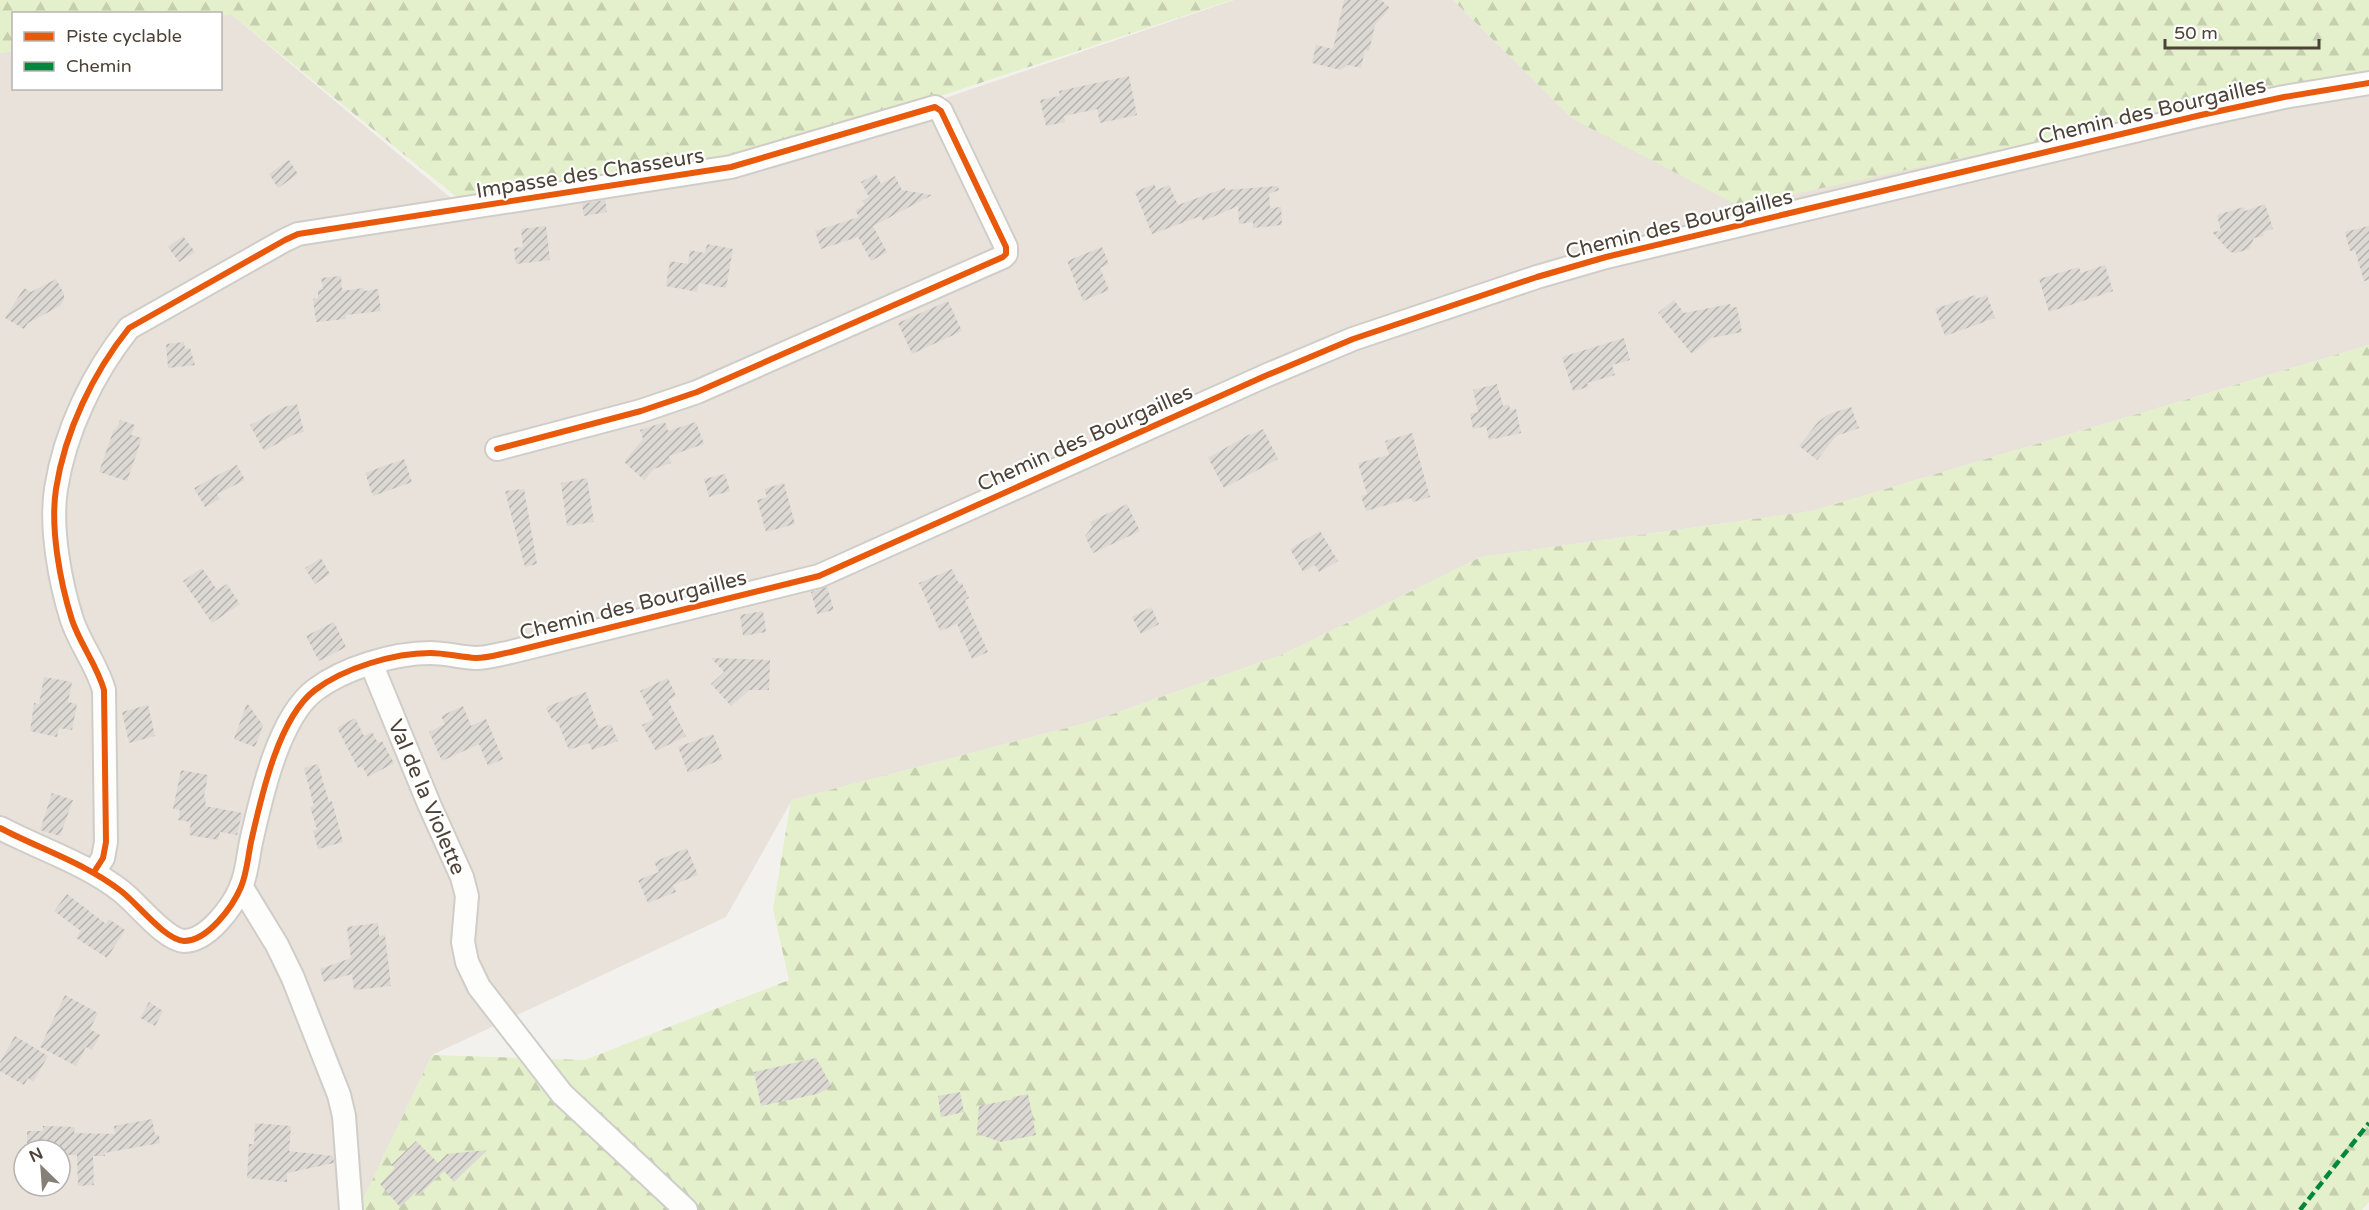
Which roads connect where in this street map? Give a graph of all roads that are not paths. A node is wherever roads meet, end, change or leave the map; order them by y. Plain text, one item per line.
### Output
1 (2369, 83) edge
2 (497, 449) dead end
3 (371, 663) junction
4 (0, 828) edge
5 (94, 872) junction
6 (241, 886) junction
7 (351, 1210) edge
8 (686, 1210) edge

1 - 3 street, Chemin des Bourgailles
2 - 5 street, Impasse des Chasseurs
3 - 6 street, Chemin des Bourgailles
3 - 8 street, Val de la Violette
4 - 5 street, Chemin des Bourgailles
5 - 6 street, Chemin des Bourgailles
6 - 7 street

